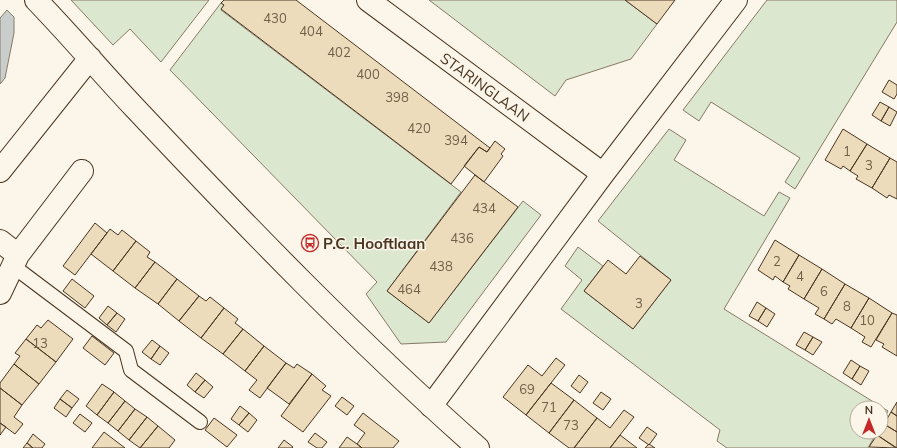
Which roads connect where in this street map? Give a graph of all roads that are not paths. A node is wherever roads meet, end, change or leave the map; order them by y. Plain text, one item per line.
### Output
1 (36, 0) edge
2 (368, 0) edge
3 (736, 0) edge
4 (90, 58) junction
5 (0, 171) edge
6 (82, 171) dead end
7 (602, 174) junction
8 (0, 241) edge
9 (15, 260) junction
10 (0, 293) edge
11 (431, 406) junction
12 (200, 422) dead end
13 (478, 448) edge

1 - 4 street
2 - 7 street, STARINGLAAN
3 - 7 street
4 - 5 street
4 - 11 street
6 - 9 street
7 - 11 street
8 - 9 street
9 - 10 street
9 - 12 lane
11 - 13 street

